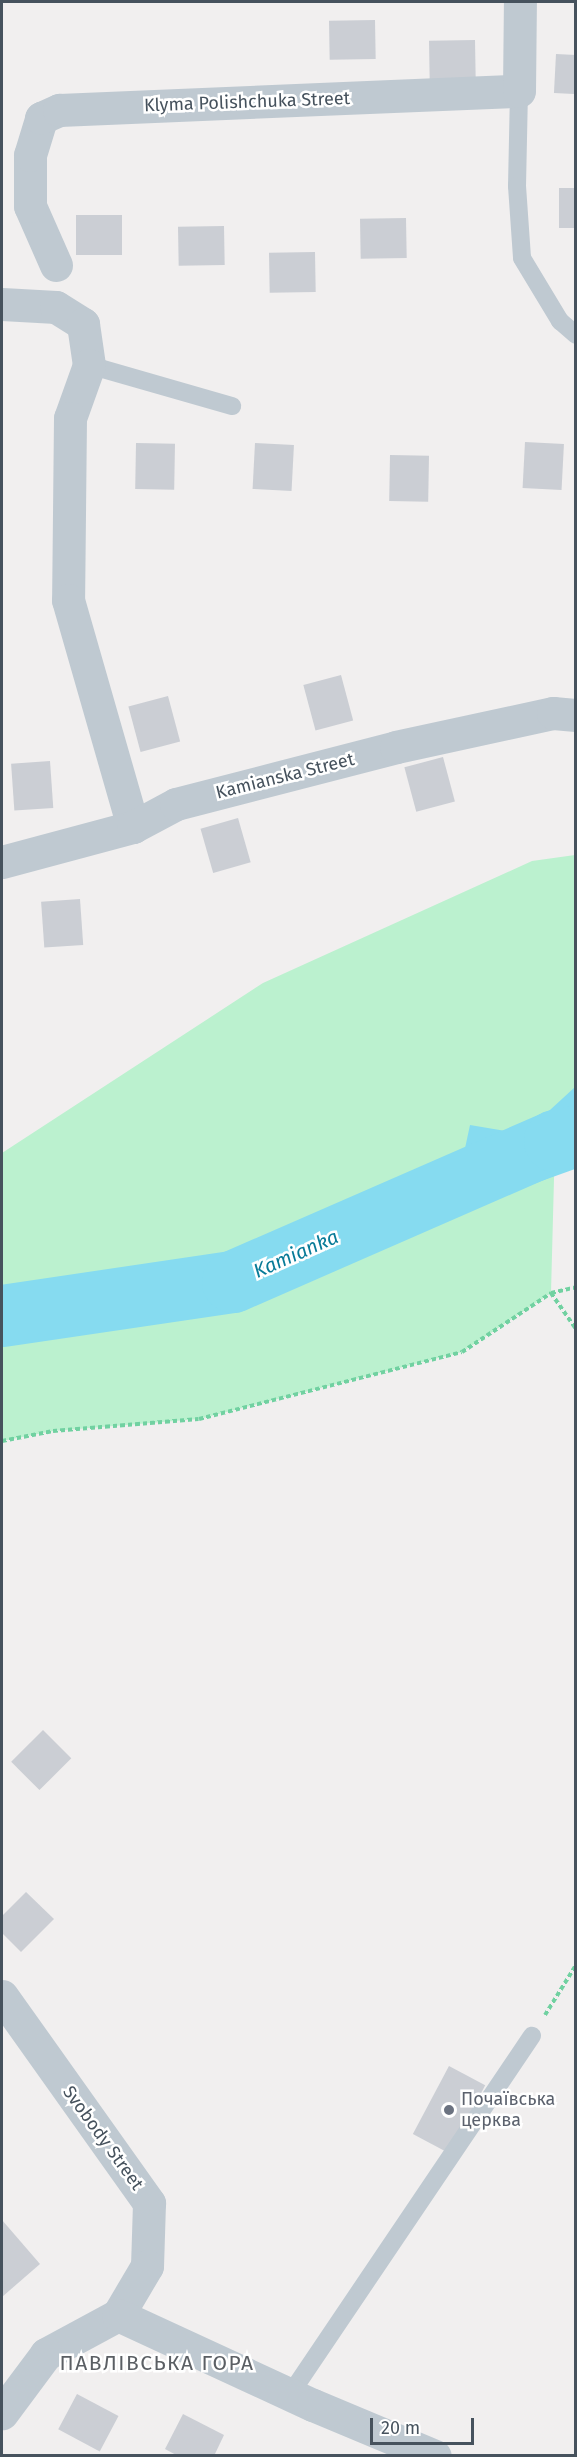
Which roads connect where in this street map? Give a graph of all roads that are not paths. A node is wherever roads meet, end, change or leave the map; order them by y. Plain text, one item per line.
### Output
1 (520, 2) edge
2 (519, 91) junction
3 (56, 265) dead end
4 (2, 304) edge
5 (576, 335) edge
6 (89, 365) junction
7 (232, 406) dead end
8 (576, 715) edge
9 (133, 827) junction
10 (2, 862) edge
11 (2, 1996) edge
12 (532, 2036) road end
13 (118, 2315) junction
14 (291, 2393) junction
15 (2, 2413) edge
16 (435, 2456) edge

1 - 2 street
2 - 3 street, Klyma Polishchuka Street
2 - 5 lane
4 - 6 street
6 - 7 lane
6 - 9 street
8 - 9 street, Kamianska Street
9 - 10 street, Kamianska Street
11 - 13 street, Svobody Street
12 - 14 lane
13 - 14 street
13 - 15 street
14 - 16 street

